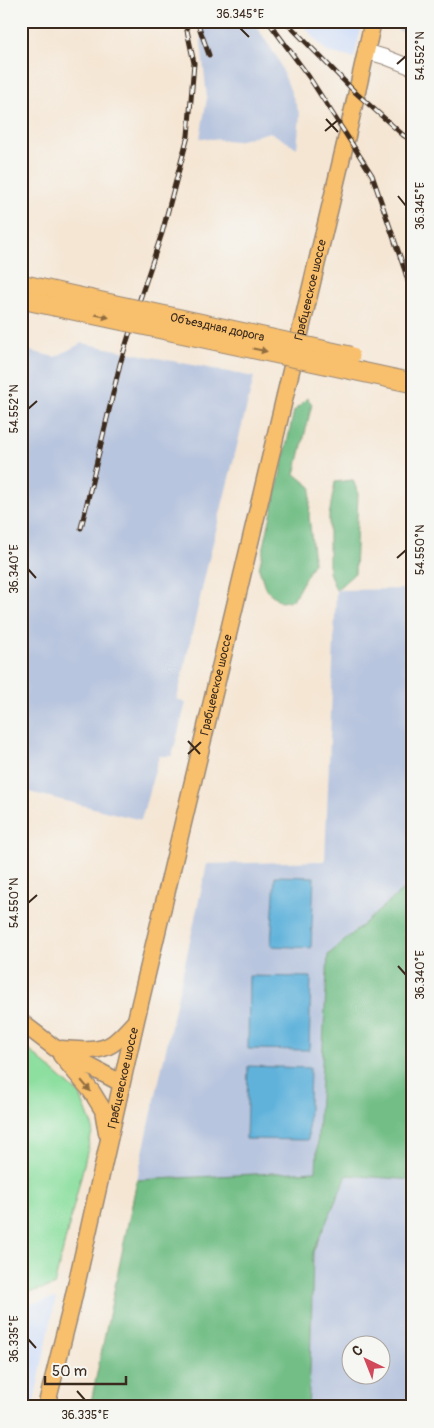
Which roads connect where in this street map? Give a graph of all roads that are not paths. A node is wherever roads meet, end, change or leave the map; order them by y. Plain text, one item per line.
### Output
1 (373, 21) edge
2 (366, 52) junction
3 (413, 68) edge
4 (21, 284) edge
5 (21, 299) edge
6 (55, 299) junction
7 (413, 370) edge
8 (413, 383) edge
9 (136, 1020) junction
10 (21, 1022) edge
11 (55, 1048) junction
12 (122, 1083) junction
13 (108, 1140) junction
14 (46, 1407) edge

1 - 2 main road, Грабцевское шоссе
2 - 3 street
2 - 9 main road, Грабцевское шоссе
4 - 6 highway, Объездная дорога
5 - 6 highway, Объездная дорога
6 - 7 highway, Объездная дорога, bridge
6 -> 8 highway, Объездная дорога, bridge
9 - 11 main road
9 - 12 main road, Грабцевское шоссе
10 - 11 main road
11 - 12 main road
11 -> 13 main road
12 - 13 main road, Грабцевское шоссе
13 - 14 main road, Грабцевское шоссе

